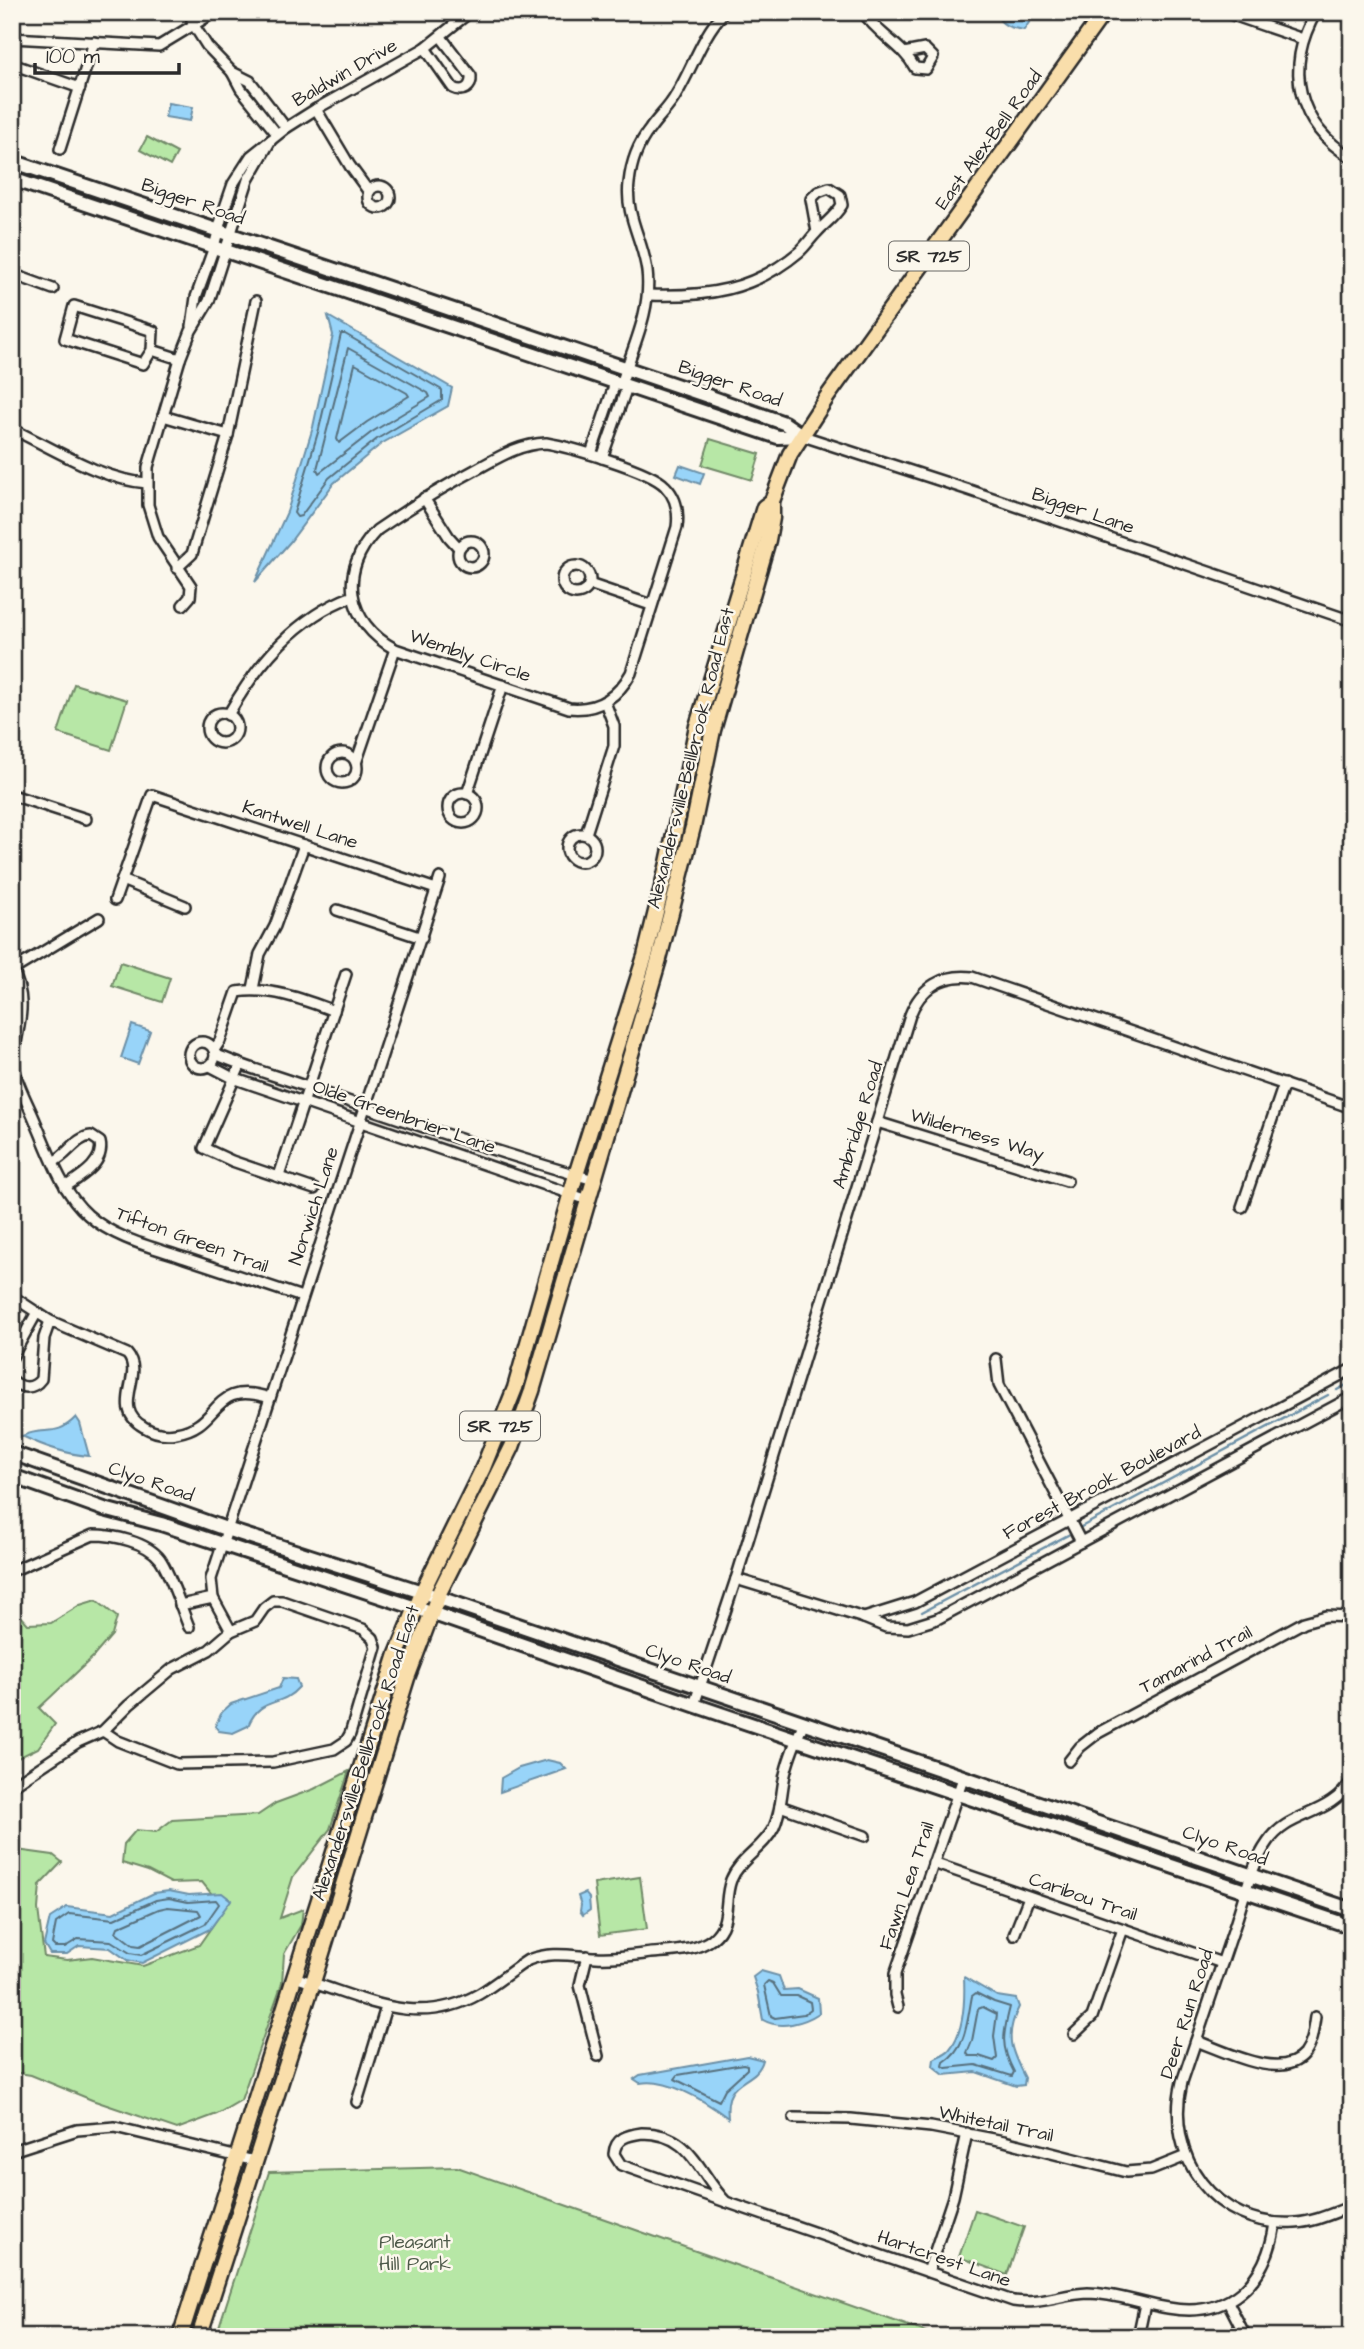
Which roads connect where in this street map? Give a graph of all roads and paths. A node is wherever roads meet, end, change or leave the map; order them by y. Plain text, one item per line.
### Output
1 (190, 12) edge
2 (215, 12) edge
3 (470, 12) edge
4 (724, 12) edge
5 (863, 12) edge
6 (1104, 12) edge
7 (1224, 12) edge
8 (1316, 12) edge
9 (193, 24) junction
10 (441, 37) junction
11 (12, 38) edge
12 (1303, 39) junction
13 (94, 42) junction
14 (425, 48) junction
15 (904, 53) dead end
16 (12, 64) edge
17 (232, 72) junction
18 (80, 88) junction
19 (316, 109) junction
20 (286, 128) junction
21 (274, 137) junction
22 (60, 149) dead end
23 (1352, 158) edge
24 (12, 161) edge
25 (12, 179) edge
26 (369, 192) dead end
27 (817, 232) junction
28 (225, 233) junction
29 (220, 249) junction
30 (12, 274) edge
31 (52, 289) dead end
32 (648, 295) junction
33 (256, 301) dead end
34 (152, 350) junction
35 (180, 359) junction
36 (626, 369) junction
37 (621, 385) junction
38 (163, 416) junction
39 (12, 429) edge
40 (228, 435) junction
41 (803, 436) junction
42 (591, 454) junction
43 (602, 458) junction
44 (147, 483) junction
45 (424, 498) junction
46 (772, 501) junction
47 (458, 548) dead end
48 (177, 568) junction
49 (589, 584) dead end
50 (353, 596) junction
51 (183, 605) dead end
52 (651, 605) junction
53 (1352, 621) edge
54 (396, 649) junction
55 (503, 685) junction
56 (605, 702) junction
57 (228, 715) dead end
58 (356, 763) dead end
59 (687, 774) junction
60 (702, 779) junction
61 (467, 794) dead end
62 (12, 795) edge
63 (86, 819) dead end
64 (586, 834) dead end
65 (304, 845) junction
66 (440, 878) dead end
67 (122, 880) junction
68 (436, 889) junction
69 (115, 900) dead end
70 (185, 906) dead end
71 (337, 910) dead end
72 (99, 918) dead end
73 (422, 938) junction
74 (652, 957) junction
75 (13, 969) edge
76 (346, 974) dead end
77 (253, 989) junction
78 (334, 1011) junction
79 (215, 1052) junction
80 (210, 1066) junction
81 (240, 1066) junction
82 (233, 1078) junction
83 (1284, 1084) junction
84 (309, 1087) junction
85 (304, 1101) junction
86 (1352, 1108) edge
87 (365, 1109) junction
88 (360, 1122) junction
89 (877, 1122) junction
90 (53, 1162) junction
91 (576, 1175) junction
92 (279, 1176) junction
93 (594, 1181) junction
94 (1067, 1181) dead end
95 (65, 1187) junction
96 (314, 1189) dead end
97 (571, 1194) junction
98 (588, 1200) junction
99 (1242, 1207) dead end
100 (12, 1296) edge
101 (302, 1297) junction
102 (36, 1314) junction
103 (50, 1321) junction
104 (12, 1357) edge
105 (996, 1359) dead end
106 (1352, 1369) edge
107 (12, 1380) edge
108 (1352, 1397) edge
109 (270, 1398) junction
110 (14, 1458) edge
111 (12, 1476) edge
112 (1069, 1520) junction
113 (226, 1529) junction
114 (1081, 1542) junction
115 (221, 1545) junction
116 (15, 1567) edge
117 (736, 1579) junction
118 (423, 1593) junction
119 (437, 1597) junction
120 (213, 1598) junction
121 (180, 1605) junction
122 (416, 1608) junction
123 (431, 1613) junction
124 (1352, 1616) edge
125 (864, 1618) junction
126 (189, 1627) dead end
127 (232, 1631) junction
128 (699, 1688) junction
129 (694, 1705) junction
130 (803, 1724) junction
131 (103, 1731) junction
132 (797, 1739) junction
133 (1069, 1761) dead end
134 (962, 1778) junction
135 (1352, 1780) edge
136 (12, 1786) edge
137 (957, 1794) junction
138 (780, 1806) junction
139 (346, 1810) junction
140 (364, 1816) junction
141 (865, 1836) dead end
142 (933, 1863) junction
143 (1252, 1876) junction
144 (1245, 1893) junction
145 (1029, 1897) junction
146 (1352, 1910) edge
147 (1352, 1927) edge
148 (1123, 1929) junction
149 (1014, 1935) dead end
150 (587, 1956) junction
151 (1222, 1963) junction
152 (293, 1977) junction
153 (313, 1982) junction
154 (386, 2007) junction
155 (898, 2007) dead end
156 (1315, 2017) dead end
157 (1074, 2034) dead end
158 (1196, 2041) junction
159 (598, 2056) dead end
160 (357, 2102) dead end
161 (794, 2119) dead end
162 (967, 2133) junction
163 (12, 2151) edge
164 (236, 2155) junction
165 (1186, 2157) junction
166 (254, 2161) junction
167 (726, 2202) junction
168 (1352, 2206) edge
169 (1275, 2223) junction
170 (928, 2272) junction
171 (1228, 2302) junction
172 (1145, 2304) junction
173 (182, 2330) edge
174 (200, 2333) edge
175 (1138, 2337) edge
176 (1246, 2337) edge

1 - 9 street
2 - 9 street
3 - 10 street, Baldwin Drive
4 - 32 street
5 - 15 street
6 - 41 main road, East Alex-Bell Road / SR 725
7 - 12 street
8 - 12 street
9 - 13 street
9 - 17 street
10 - 14 street, Baldwin Drive
10 - 14 street
11 - 13 street
12 - 23 street
13 - 18 street
14 - 19 street, Baldwin Drive
16 - 18 street
17 - 20 street
17 - 21 street
18 - 22 street
19 - 20 street, Baldwin Drive
19 - 26 street
20 - 21 street, Baldwin Drive
21 - 28 street, Baldwin Drive
24 - 28 street, Bigger Road
25 - 29 street, Bigger Road
27 - 27 street
27 - 32 street
28 - 29 street, Baldwin Drive
28 - 36 street, Bigger Road
29 - 35 street, Baldwin Drive
29 - 37 street, Bigger Road
30 - 31 street
32 - 36 street
33 - 40 street
34 - 34 street
34 - 35 street
35 - 38 street, Baldwin Drive
36 - 37 street
36 - 41 street, Bigger Road
37 - 41 street, Bigger Road
37 - 42 street
37 - 43 street
38 - 40 street
38 - 44 street, Baldwin Drive
39 - 44 street
40 - 48 street
41 - 46 main road, East Alex-Bell Road / SR 725
41 - 53 street, Bigger Lane
42 - 43 street
42 - 45 street
43 - 52 street
44 - 48 street, Baldwin Drive
45 - 47 street
45 - 50 street
46 - 59 main road, Alexandersville-Bellbrook Road East / SR 725
46 - 60 main road, Alexandersville-Bellbrook Road East / SR 725
48 - 51 street, Baldwin Drive
49 - 52 street
50 - 54 street, Wembly Circle
50 - 57 street
52 - 56 street
54 - 55 street, Wembly Circle
54 - 58 street
55 - 56 street, Wembly Circle
55 - 61 street
56 - 64 street
59 - 60 main road
59 - 74 main road, Alexandersville-Bellbrook Road East / SR 725
60 - 74 main road, Alexandersville-Bellbrook Road East / SR 725
62 - 63 street
65 - 67 street, Kantwell Lane
65 - 68 street, Kantwell Lane
65 - 77 street
66 - 68 street, Norwich Lane
67 - 69 street
67 - 70 street
68 - 73 street, Norwich Lane
71 - 73 street
72 - 75 street
73 - 87 street, Norwich Lane
74 - 91 main road, Alexandersville-Bellbrook Road East / SR 725
74 - 93 main road, Alexandersville-Bellbrook Road East / SR 725
75 - 90 street, Tifton Green Trail
76 - 78 street
77 - 78 street
77 - 79 street
78 - 84 street
79 - 80 street
79 - 80 street, Olde Greenbrier Lane
79 - 81 street, Olde Greenbrier Lane
80 - 82 street, Olde Greenbrier Lane
81 - 82 street
81 - 84 street, Olde Greenbrier Lane
82 - 85 street, Olde Greenbrier Lane
82 - 92 street
83 - 86 street, Ambridge Road
83 - 89 street, Ambridge Road
83 - 99 street
84 - 85 street
84 - 87 street, Olde Greenbrier Lane
85 - 88 street, Olde Greenbrier Lane
85 - 92 street
87 - 88 street, Norwich Lane
87 - 91 street, Olde Greenbrier Lane
88 - 97 street, Olde Greenbrier Lane
88 - 101 street, Norwich Lane
89 - 94 street, Wilderness Way
89 - 117 street, Ambridge Road
90 - 95 street, Tifton Green Trail
90 - 95 street
91 - 93 street, Olde Greenbrier Lane
91 - 97 main road, Alexandersville-Bellbrook Road East / SR 725
92 - 96 street
93 - 98 main road, Alexandersville-Bellbrook Road East / SR 725
95 - 101 street, Tifton Green Trail
97 - 98 street, Olde Greenbrier Lane
97 - 118 main road, Alexandersville-Bellbrook Road East / SR 725
98 - 119 main road, Alexandersville-Bellbrook Road East / SR 725
100 - 102 street
101 - 109 street, Norwich Lane
102 - 103 street
102 - 104 street
103 - 107 street
103 - 109 street
105 - 112 street
106 - 112 street, Forest Brook Boulevard
108 - 114 street
109 - 113 street, Norwich Lane
110 - 113 street, Clyo Road
111 - 115 street, Clyo Road
112 - 114 street
112 - 125 street, Forest Brook Boulevard
113 - 115 street, Norwich Lane
113 - 118 street, Clyo Road
114 - 125 street
115 - 120 street, Norwich Lane
115 - 122 street, Clyo Road
116 - 121 street
117 - 125 street
117 - 128 street, Ambridge Road
118 - 119 street, Clyo Road
118 - 122 main road, Alexandersville-Bellbrook Road East / SR 725
119 - 123 main road, Alexandersville-Bellbrook Road East / SR 725
119 - 128 street, Clyo Road
120 - 121 street
120 - 127 street
121 - 126 street
122 - 123 street, Clyo Road
122 - 139 main road, Alexandersville-Bellbrook Road East / SR 725
123 - 129 street, Clyo Road
123 - 140 main road, Alexandersville-Bellbrook Road East / SR 725
124 - 133 street, Tamarind Trail
127 - 131 street
127 - 131 street
128 - 129 street, Ambridge Road
128 - 130 street, Clyo Road
129 - 132 street, Clyo Road
130 - 132 street
130 - 134 street, Clyo Road
131 - 136 street
132 - 137 street, Clyo Road
132 - 138 street
134 - 137 street, Fawn Lea Trail
134 - 143 street, Clyo Road
135 - 143 street, Deer Run Road
137 - 142 street, Fawn Lea Trail
137 - 144 street, Clyo Road
138 - 141 street
138 - 150 street
139 - 140 main road
139 - 152 main road, Alexandersville-Bellbrook Road East / SR 725
140 - 153 main road, Alexandersville-Bellbrook Road East / SR 725
142 - 145 street, Caribou Trail
142 - 155 street, Fawn Lea Trail
143 - 144 street, Deer Run Road
143 - 146 street, Clyo Road
144 - 147 street, Clyo Road
144 - 151 street, Deer Run Road
145 - 148 street, Caribou Trail
145 - 149 street
148 - 151 street, Caribou Trail
148 - 157 street
150 - 154 street
150 - 159 street
151 - 158 street, Deer Run Road
152 - 153 street
152 - 164 main road, Alexandersville-Bellbrook Road East / SR 725
153 - 154 street
153 - 166 main road, Alexandersville-Bellbrook Road East / SR 725
154 - 160 street
156 - 158 street
158 - 165 street, Deer Run Road
161 - 162 street, Whitetail Trail
162 - 165 street, Whitetail Trail
162 - 170 street
163 - 164 street
164 - 166 street
164 - 173 main road, Alexandersville-Bellbrook Road East / SR 725
165 - 169 street, Deer Run Road
166 - 174 main road, Alexandersville-Bellbrook Road East / SR 725
167 - 167 street, Hartcrest Lane
167 - 170 street, Hartcrest Lane
168 - 169 street, Deer Run Road
169 - 171 street, Hartcrest Lane
170 - 172 street, Hartcrest Lane
171 - 172 street, Hartcrest Lane
171 - 176 street
172 - 175 street
173 - 174 main road

